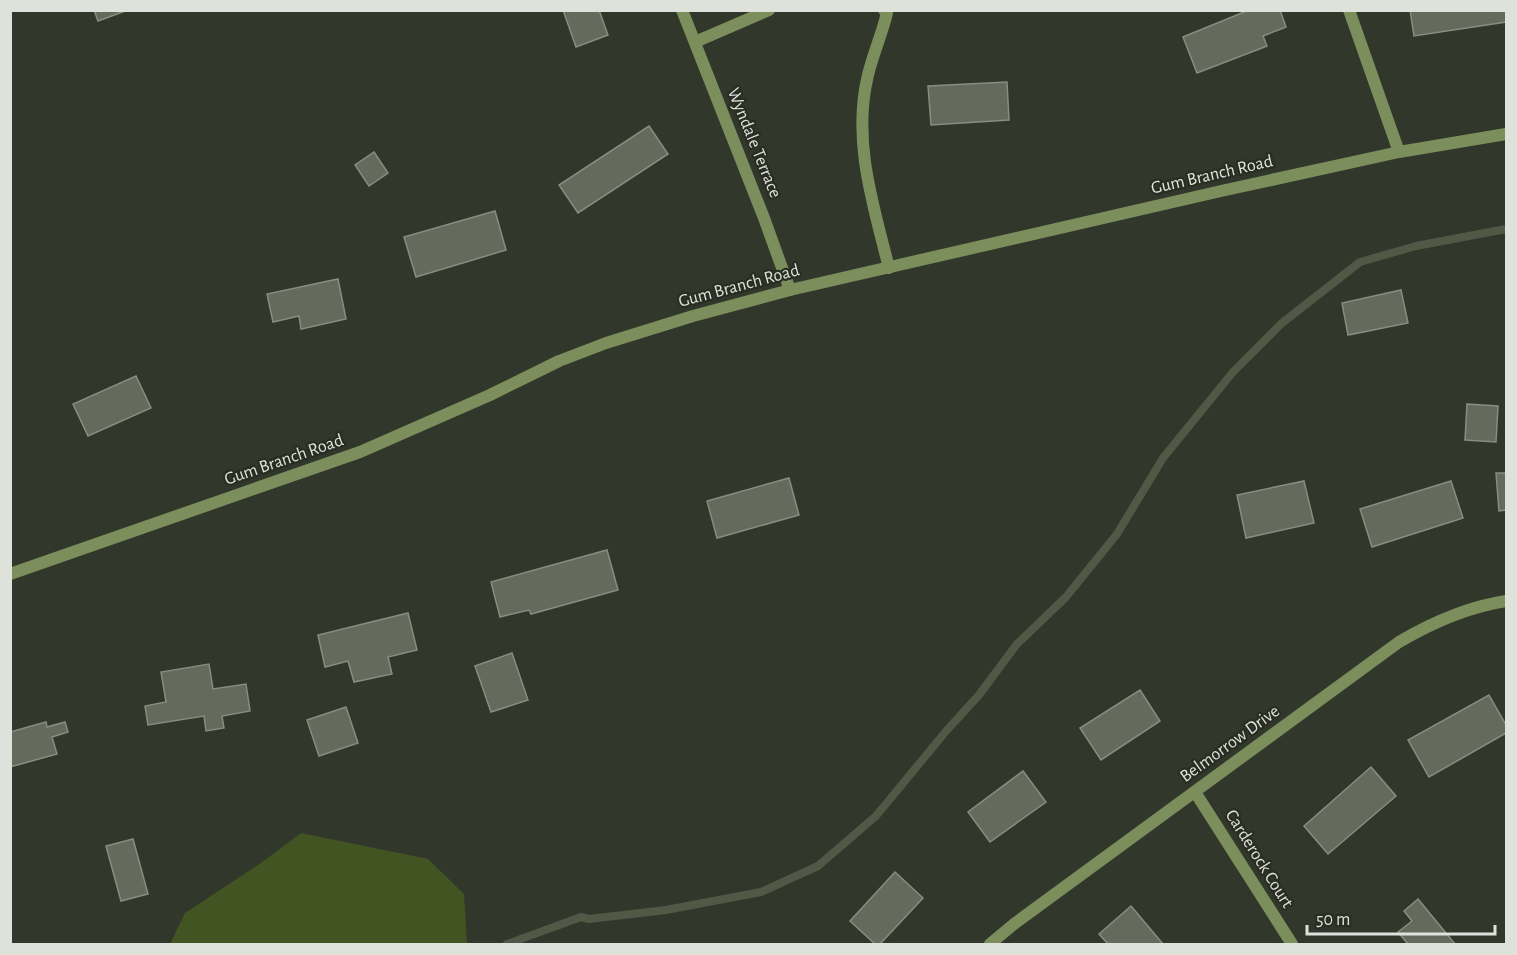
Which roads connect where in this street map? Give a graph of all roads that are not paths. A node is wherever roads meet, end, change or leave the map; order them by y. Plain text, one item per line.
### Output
1 (682, 10) edge
2 (769, 10) edge
3 (884, 10) edge
4 (1349, 10) edge
5 (695, 42) junction
6 (1506, 134) edge
7 (1399, 152) junction
8 (889, 267) junction
9 (790, 290) junction
10 (10, 573) edge
11 (1506, 601) edge
12 (1195, 792) junction
13 (990, 945) edge
14 (1292, 945) edge

1 - 5 street, Wyndale Terrace
2 - 5 street
3 - 8 street
4 - 7 street
5 - 9 street, Wyndale Terrace
6 - 7 street, Gum Branch Road
7 - 8 street, Gum Branch Road
8 - 9 street, Gum Branch Road
9 - 10 street, Gum Branch Road
11 - 12 street, Belmorrow Drive
12 - 13 street, Belmorrow Drive
12 - 14 street, Carderock Court

